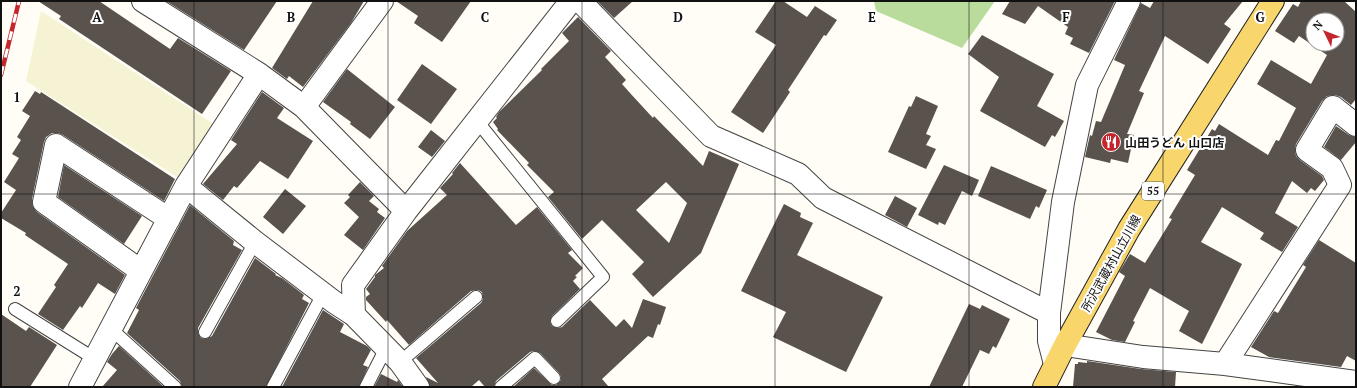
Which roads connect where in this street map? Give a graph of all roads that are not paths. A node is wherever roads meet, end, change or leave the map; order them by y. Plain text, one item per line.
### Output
1 (382, 1) edge
2 (571, 1) edge
3 (580, 1) edge
4 (1129, 1) edge
5 (1273, 1) edge
6 (154, 4) edge
7 (259, 74) junction
8 (304, 107) junction
9 (477, 121) junction
10 (1356, 125) edge
11 (186, 186) junction
12 (406, 211) junction
13 (169, 219) junction
14 (255, 242) junction
15 (141, 271) junction
16 (323, 294) junction
17 (476, 297) dead end
18 (15, 309) dead end
19 (1049, 313) junction
20 (354, 315) junction
21 (557, 321) dead end
22 (111, 329) junction
23 (205, 332) dead end
24 (1065, 345) junction
25 (393, 355) junction
26 (95, 359) junction
27 (1055, 364) junction
28 (1225, 364) junction
29 (554, 378) dead end
30 (1356, 382) edge
31 (414, 385) edge
32 (80, 387) edge
33 (175, 387) edge
34 (273, 387) edge
35 (366, 387) edge
36 (501, 387) edge
37 (1044, 387) edge

1 - 8 street
2 - 9 street
3 - 19 street
4 - 19 street
5 - 24 main road, 所沢武蔵村山立川線 / 55
6 - 7 street
7 - 8 street
7 - 11 street
8 - 12 street
9 - 12 street
9 - 21 lane
10 - 28 street
11 - 13 street
11 - 14 street
12 - 20 street
13 - 15 street
13 - 15 street
14 - 16 street
14 - 23 lane
15 - 22 street
16 - 20 street
16 - 34 lane
17 - 25 lane
18 - 26 lane
19 - 27 street
20 - 25 street
22 - 26 street
22 - 33 lane
24 - 27 main road, 所沢武蔵村山立川線 / 55
24 - 28 street
25 - 31 street
25 - 35 lane
26 - 32 street
27 - 37 main road, 所沢武蔵村山立川線 / 55
28 - 30 street
29 - 36 lane

